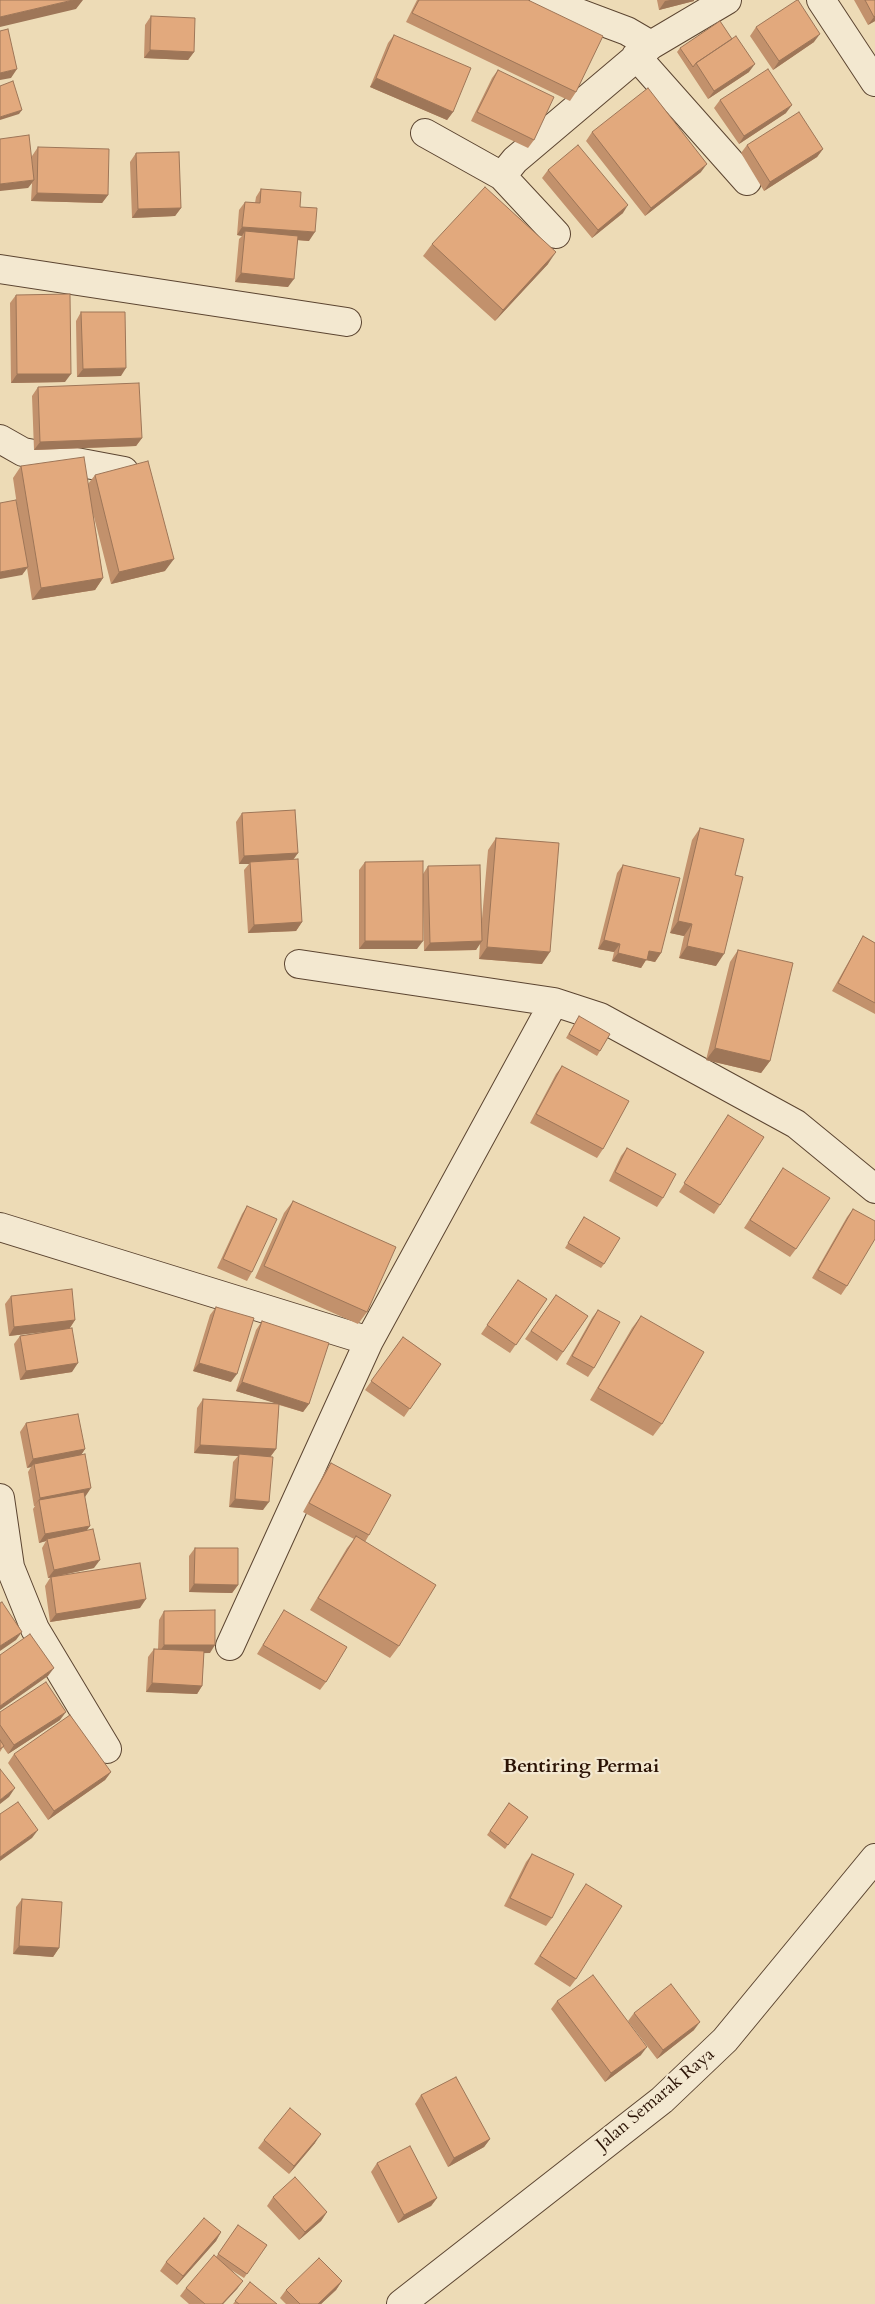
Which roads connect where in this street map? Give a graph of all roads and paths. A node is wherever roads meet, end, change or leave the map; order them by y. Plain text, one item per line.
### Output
1 (544, 0) edge
2 (727, 0) edge
3 (821, 0) edge
4 (644, 50) junction
5 (875, 82) edge
6 (425, 133) dead end
7 (502, 176) junction
8 (747, 181) dead end
9 (556, 234) dead end
10 (0, 269) edge
11 (346, 322) dead end
12 (0, 439) edge
13 (124, 471) edge
14 (299, 964) dead end
15 (554, 1002) junction
16 (875, 1188) edge
17 (0, 1228) edge
18 (369, 1340) junction
19 (0, 1498) edge
20 (5, 1568) edge
21 (230, 1646) dead end
22 (107, 1749) dead end
23 (875, 1858) edge
24 (401, 2304) edge

1 - 4 street
2 - 4 street
3 - 5 street
4 - 7 street
4 - 8 street
6 - 7 street
7 - 9 street
10 - 11 street
12 - 13 street
14 - 15 street
15 - 16 street
15 - 18 street
17 - 18 street
18 - 21 street
19 - 20 street
20 - 22 street
23 - 24 street, Jalan Semarak Raya

